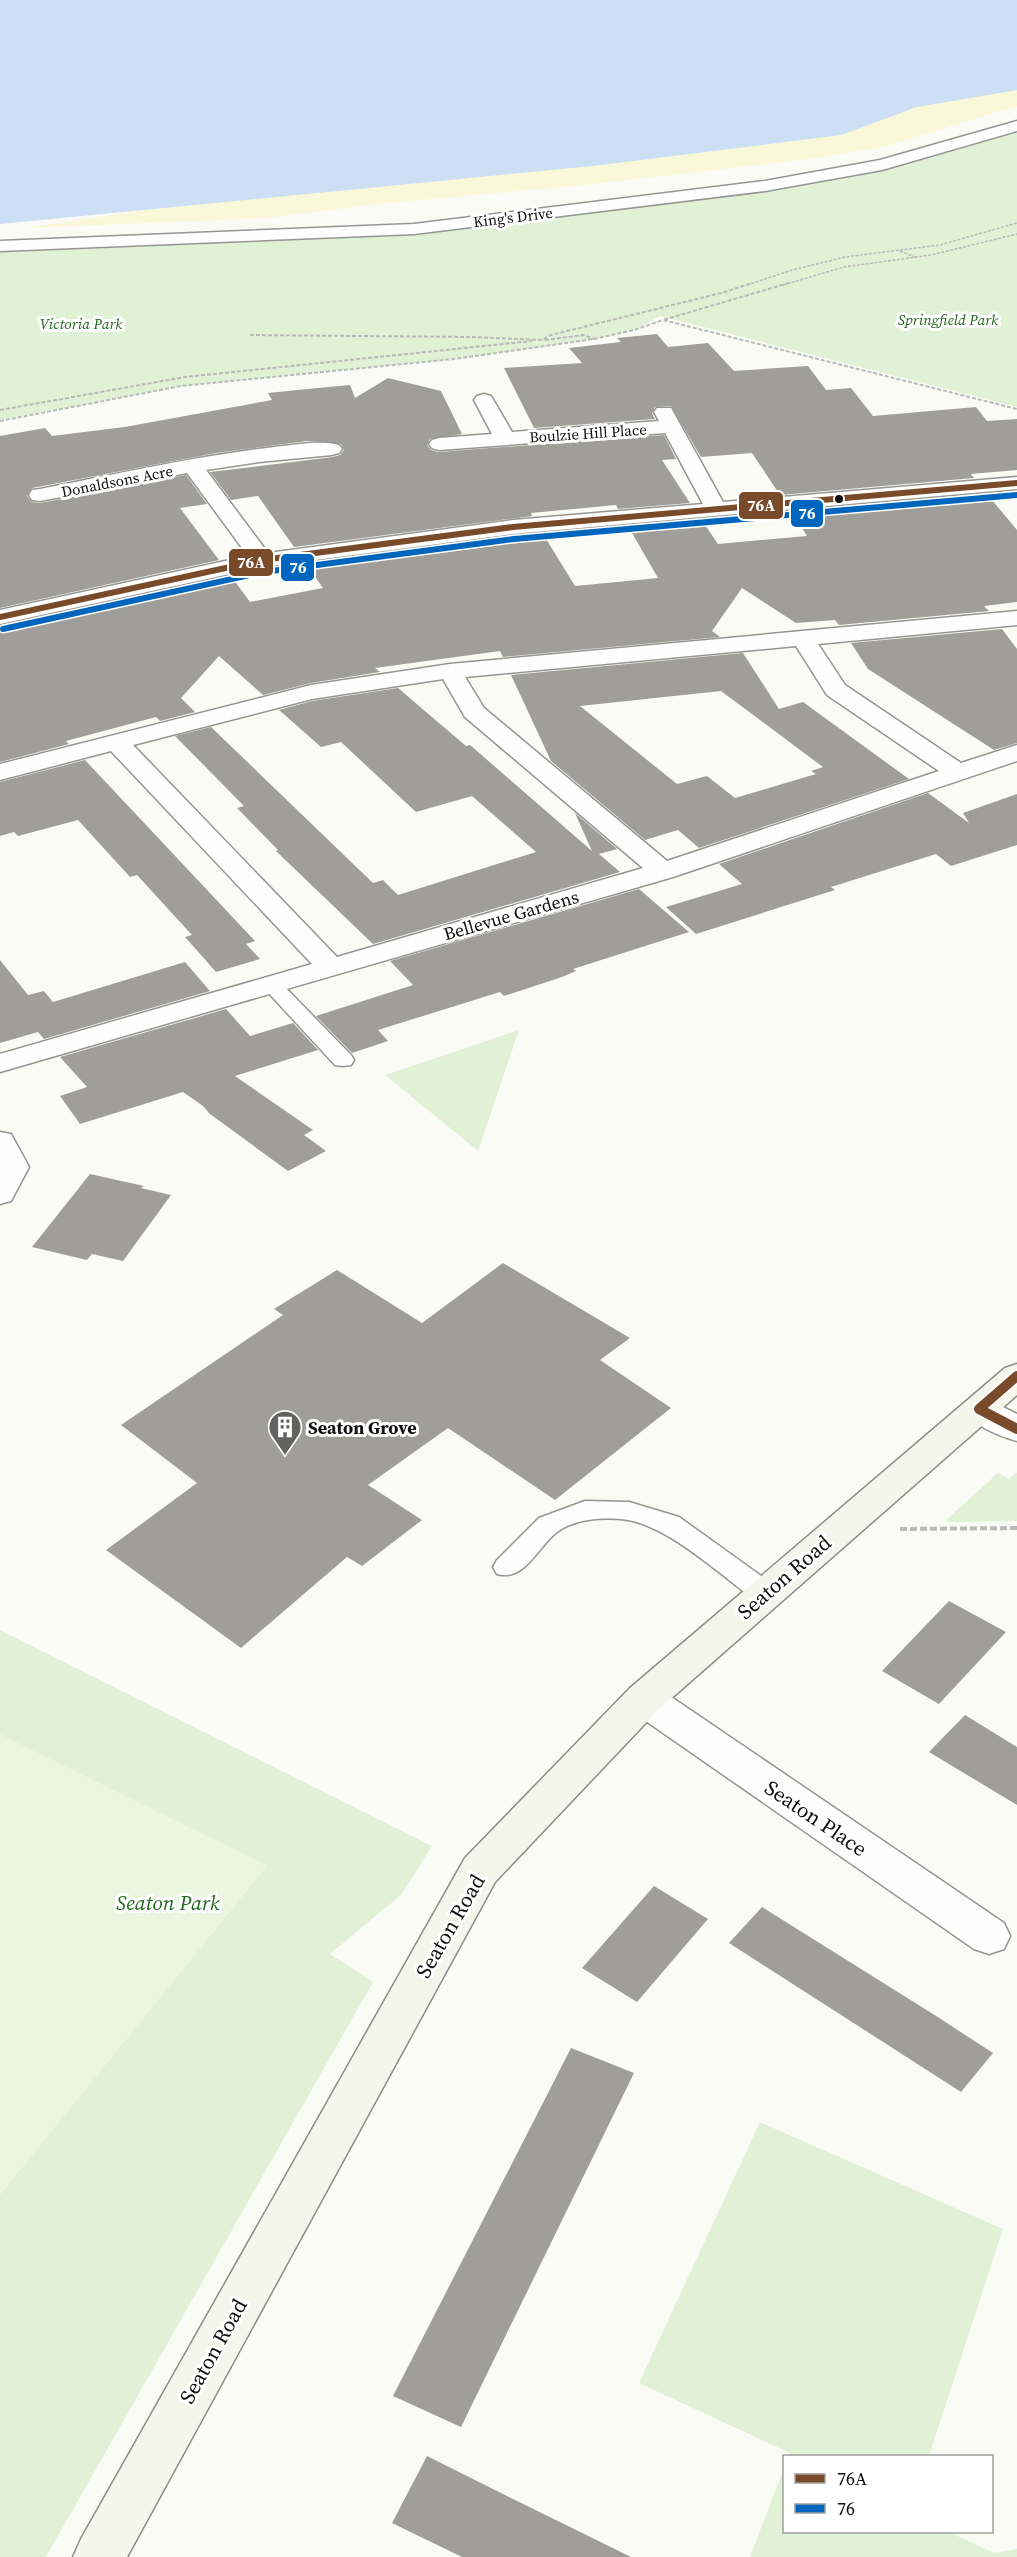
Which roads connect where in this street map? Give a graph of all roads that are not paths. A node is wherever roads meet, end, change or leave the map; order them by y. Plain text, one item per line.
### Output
1 (1017, 126) edge
2 (0, 246) edge
3 (484, 400) dead end
4 (505, 439) junction
5 (439, 444) dead end
6 (332, 449) dead end
7 (193, 467) junction
8 (1017, 483) edge
9 (40, 495) dead end
10 (716, 509) junction
11 (262, 560) junction
12 (0, 617) edge
13 (1017, 618) edge
14 (803, 638) junction
15 (450, 671) junction
16 (116, 742) junction
17 (1017, 753) edge
18 (0, 772) edge
19 (959, 773) junction
20 (663, 871) junction
21 (331, 967) junction
22 (271, 984) junction
23 (343, 1060) dead end
24 (0, 1063) edge
25 (0, 1141) edge
26 (0, 1194) edge
27 (1017, 1376) edge
28 (980, 1409) junction
29 (1017, 1429) edge
30 (507, 1567) dead end
31 (765, 1593) junction
32 (644, 1699) junction
33 (989, 1936) dead end
34 (99, 2557) edge

1 - 2 street, King's Drive
3 - 4 street, Boulzie Hill Place
4 - 5 street, Boulzie Hill Place
4 - 10 street, Boulzie Hill Place
6 - 7 street, Donaldsons Acre
7 - 9 street, Donaldsons Acre
7 - 11 street, Donaldsons Acre
8 - 10 street
10 - 11 street
11 - 12 street
13 - 14 street
14 - 15 street
14 - 19 street
15 - 16 street
15 - 20 street
16 - 18 street
16 - 21 street
17 - 19 street, Bellevue Gardens
19 - 20 street, Bellevue Gardens
20 - 21 street, Bellevue Gardens
21 - 22 street, Bellevue Gardens
22 - 23 lane
22 - 24 street, Bellevue Gardens
25 - 26 street
27 - 28 street, Seaton Road
28 - 29 street
28 - 31 street, Seaton Road
30 - 31 lane
31 - 32 street, Seaton Road
32 - 33 street, Seaton Place
32 - 34 street, Seaton Road

